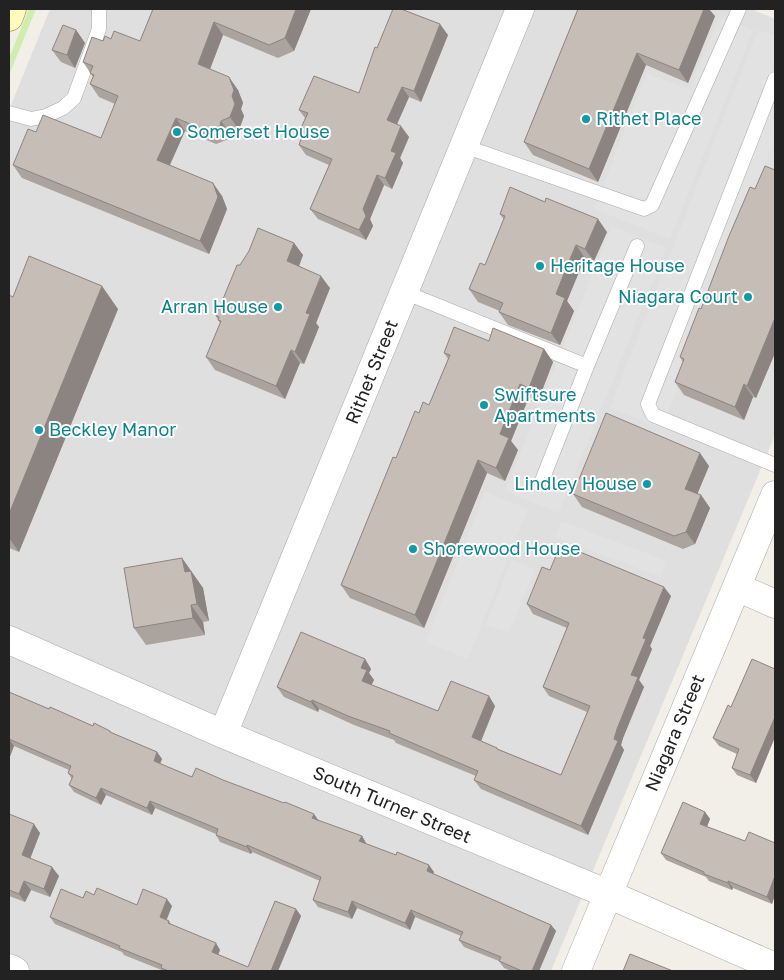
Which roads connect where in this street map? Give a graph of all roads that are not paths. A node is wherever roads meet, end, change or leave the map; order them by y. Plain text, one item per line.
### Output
1 (12, 9) edge
2 (99, 9) edge
3 (520, 9) edge
4 (739, 9) edge
5 (9, 17) edge
6 (775, 79) edge
7 (9, 113) edge
8 (464, 146) junction
9 (637, 246) dead end
10 (404, 292) junction
11 (587, 366) junction
12 (775, 465) edge
13 (543, 478) dead end
14 (775, 496) edge
15 (737, 587) junction
16 (775, 604) edge
17 (9, 640) edge
18 (223, 734) junction
19 (608, 894) junction
20 (775, 967) edge
21 (9, 968) edge
22 (15, 971) edge
23 (576, 971) edge

1 - 5 main road
2 - 7 lane
3 - 8 street, Rithet Street
4 - 8 lane
6 - 12 lane
8 - 10 street, Rithet Street
9 - 11 lane
10 - 11 lane
10 - 18 street, Rithet Street
11 - 13 lane
14 - 15 street, Niagara Street
15 - 16 street
15 - 19 street, Niagara Street
17 - 18 street, South Turner Street
18 - 19 street, South Turner Street
19 - 20 street, South Turner Street
19 - 23 street, Niagara Street
21 - 22 street

